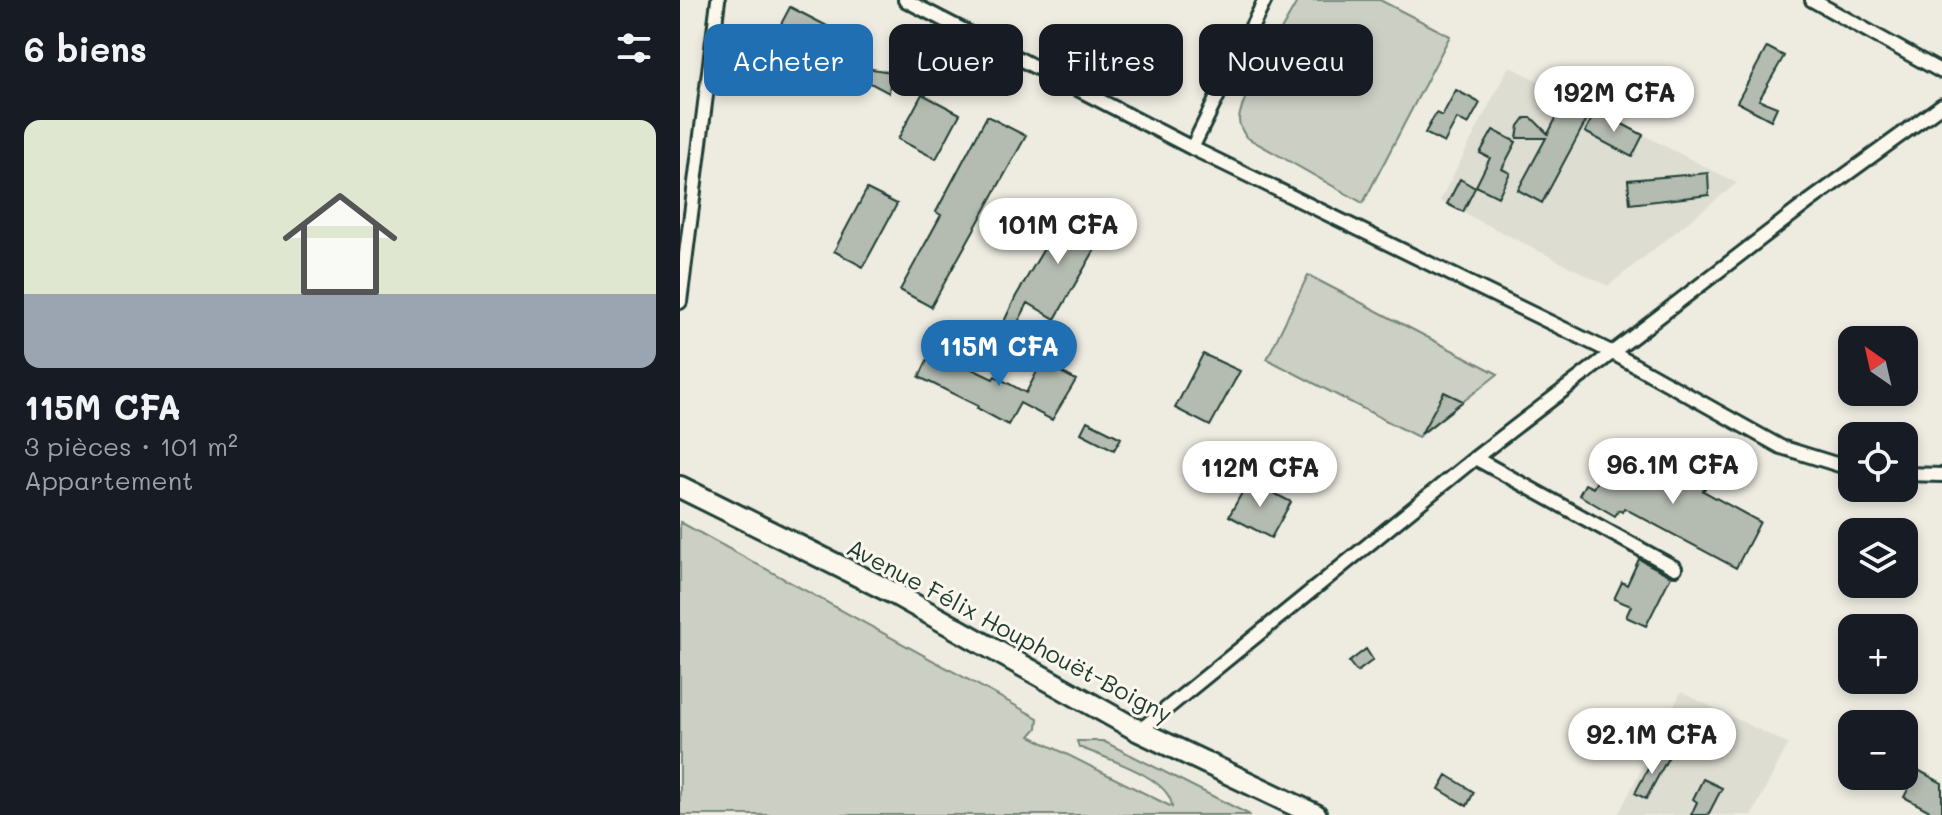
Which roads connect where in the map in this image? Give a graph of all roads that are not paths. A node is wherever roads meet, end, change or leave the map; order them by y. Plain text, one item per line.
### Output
1 (718, 0) edge
2 (905, 0) edge
3 (1265, 0) edge
4 (1812, 0) edge
5 (1942, 72) edge
6 (1942, 105) edge
7 (1192, 148) junction
8 (680, 302) edge
9 (1611, 352) junction
10 (1475, 458) junction
11 (1838, 465) edge
12 (1918, 474) edge
13 (1942, 475) edge
14 (680, 487) edge
15 (1675, 568) dead end
16 (1139, 731) junction
17 (1316, 815) edge

1 - 8 street
2 - 7 street
3 - 7 street
4 - 5 street
6 - 9 street
7 - 9 street
9 - 10 street
9 - 11 street
10 - 15 street
10 - 16 street
12 - 13 street
14 - 16 highway, Avenue Félix Houphouët-Boigny
16 - 17 highway, Avenue Félix Houphouët-Boigny

